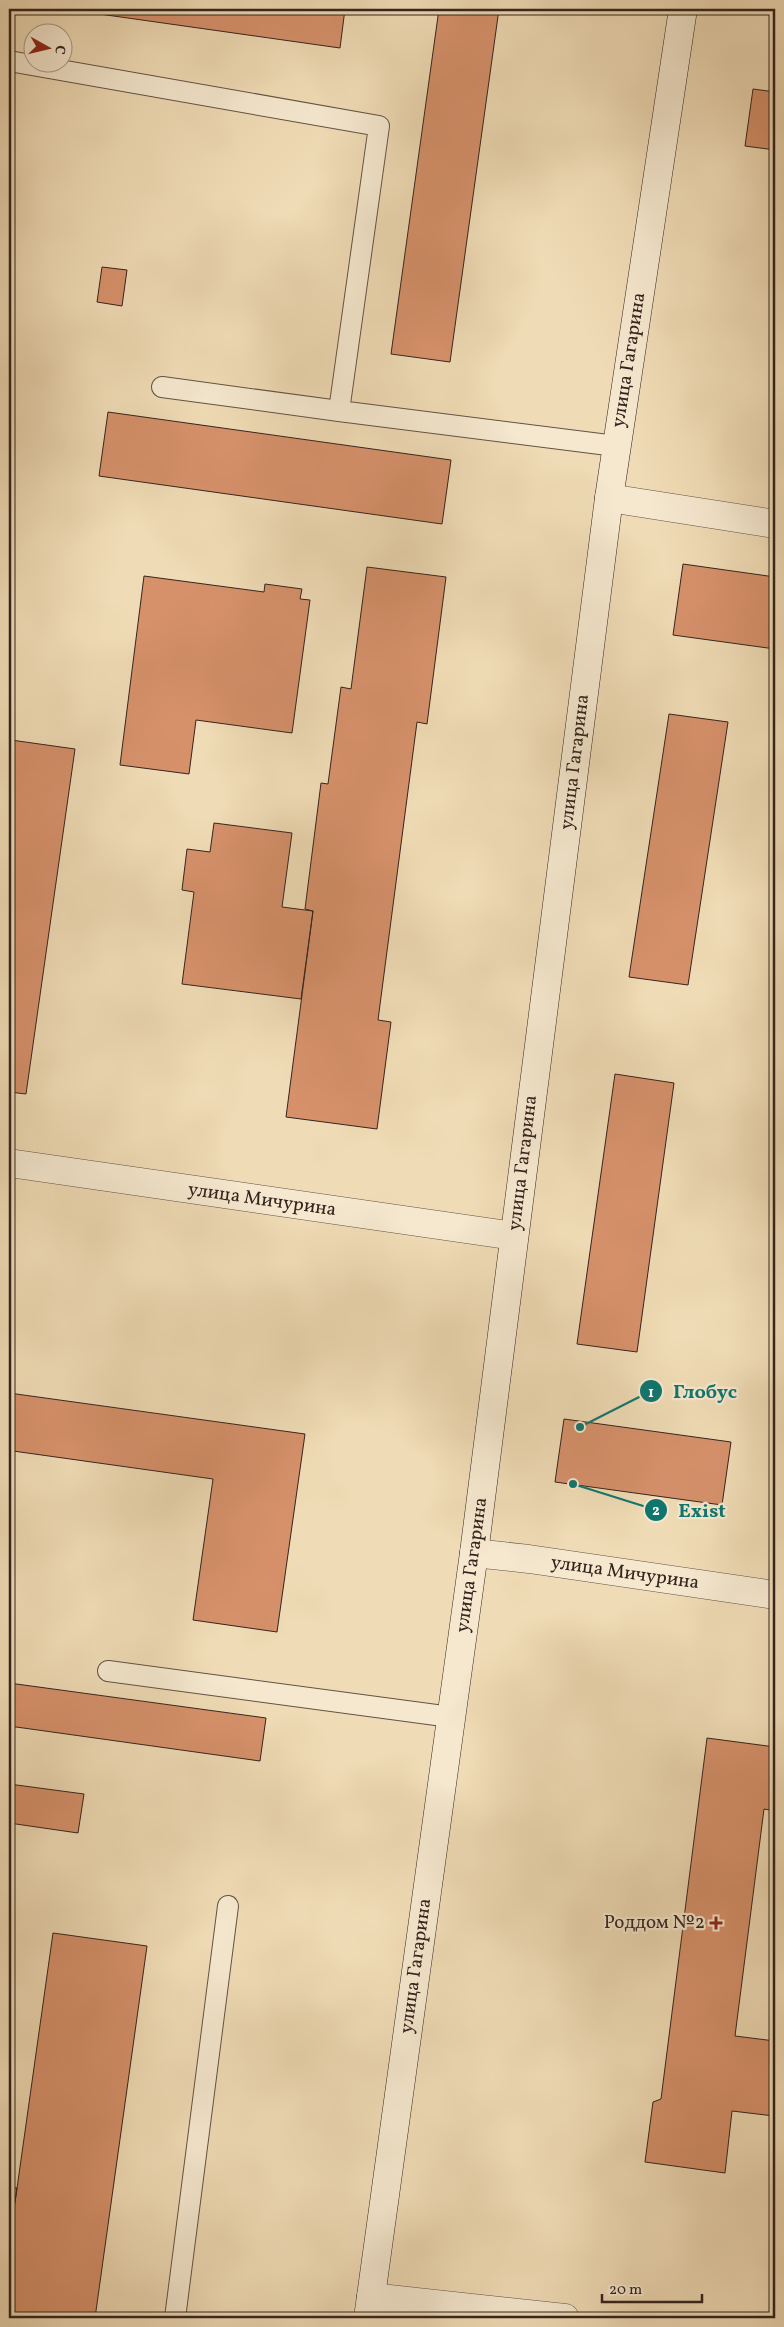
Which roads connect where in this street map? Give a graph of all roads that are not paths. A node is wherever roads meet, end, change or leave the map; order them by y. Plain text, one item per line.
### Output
1 (683, 9) edge
2 (9, 61) edge
3 (162, 387) dead end
4 (339, 411) junction
5 (616, 446) junction
6 (609, 498) junction
7 (775, 524) edge
8 (9, 1163) edge
9 (514, 1236) junction
10 (474, 1553) junction
11 (775, 1595) edge
12 (108, 1671) dead end
13 (451, 1717) junction
14 (228, 1906) dead end
15 (370, 2308) edge
16 (175, 2318) edge
17 (565, 2318) edge

1 - 5 main road, улица Гагарина
2 - 4 lane
3 - 4 lane
4 - 5 lane
5 - 6 main road, улица Гагарина
6 - 7 main road
6 - 9 main road, улица Гагарина
8 - 9 main road, улица Мичурина
9 - 10 main road, улица Гагарина
10 - 11 main road, улица Мичурина
10 - 13 main road, улица Гагарина
12 - 13 lane
13 - 15 main road, улица Гагарина
14 - 16 lane
15 - 17 main road

